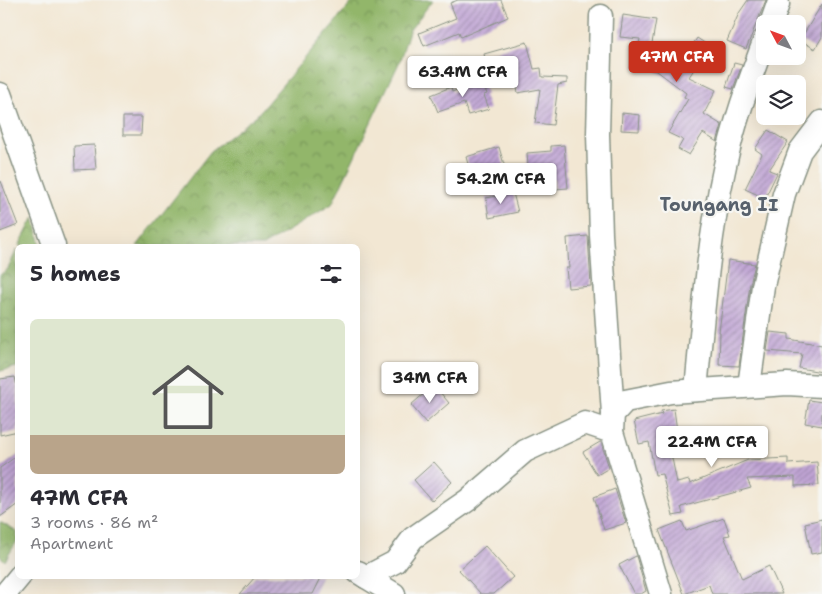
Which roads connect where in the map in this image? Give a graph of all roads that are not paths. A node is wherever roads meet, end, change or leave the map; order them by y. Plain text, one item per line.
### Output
1 (600, 16) dead end
2 (756, 63) edge
3 (0, 94) edge
4 (822, 122) edge
5 (53, 244) edge
6 (749, 386) junction
7 (822, 386) edge
8 (696, 390) junction
9 (612, 423) junction
10 (362, 574) edge
11 (18, 579) edge
12 (5, 594) edge
13 (394, 594) edge
14 (661, 594) edge

1 - 9 street
2 - 8 street
3 - 5 street
4 - 6 street
6 - 7 street
6 - 8 street
8 - 9 street
9 - 10 street
9 - 14 street
10 - 13 street
11 - 12 street

